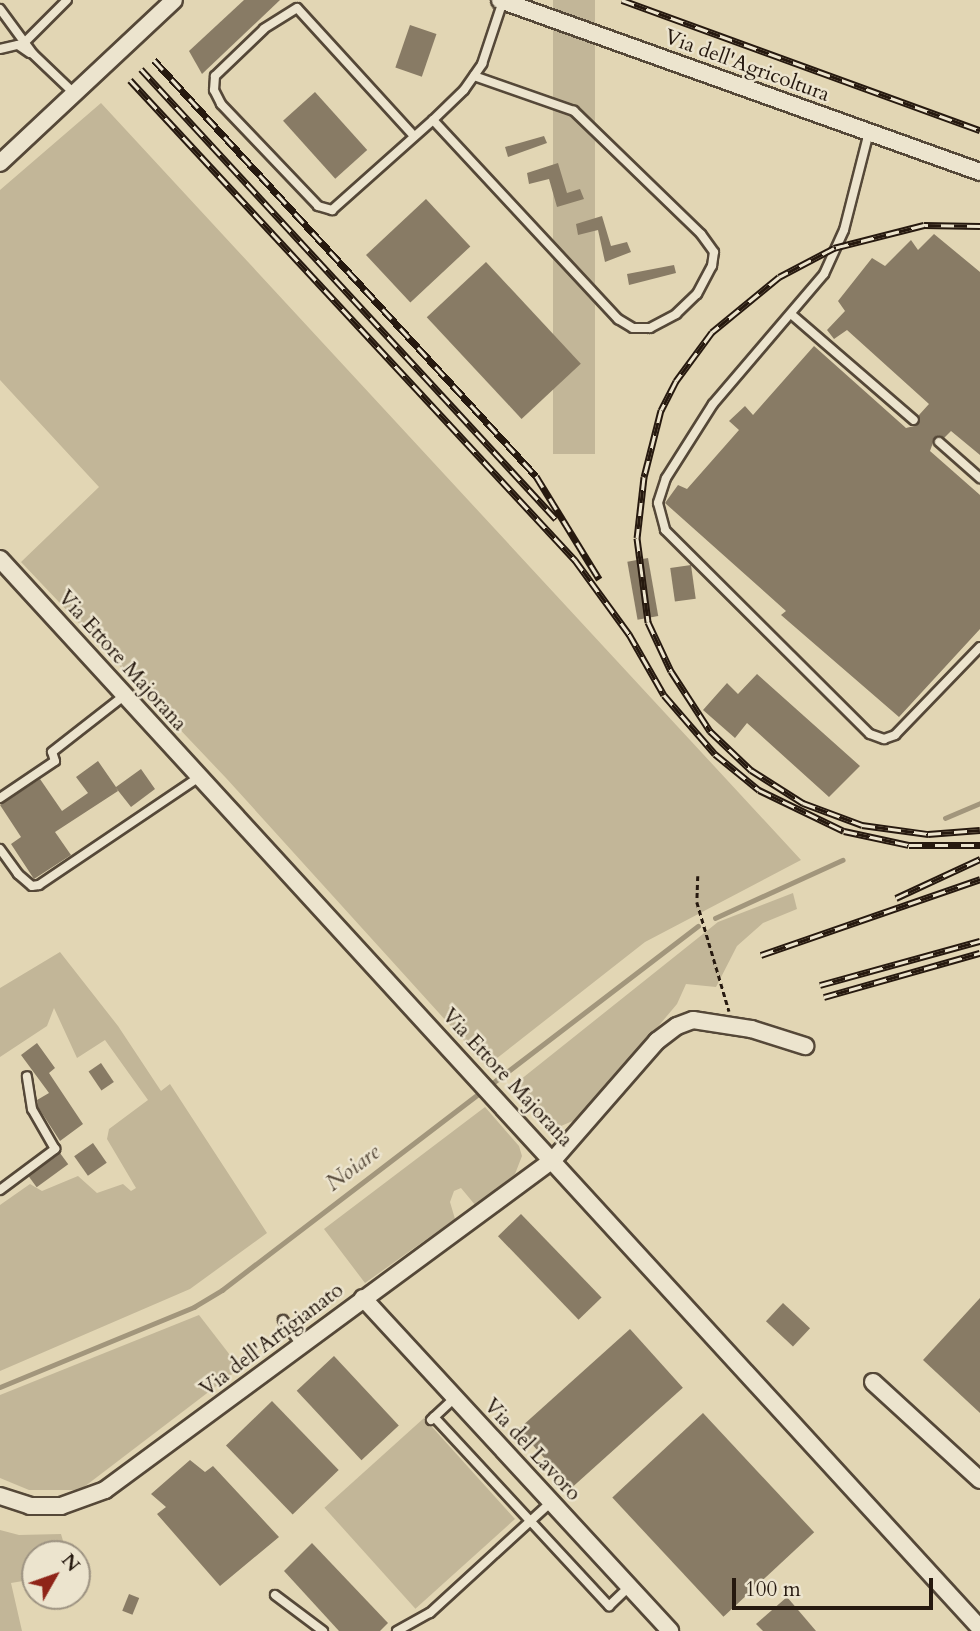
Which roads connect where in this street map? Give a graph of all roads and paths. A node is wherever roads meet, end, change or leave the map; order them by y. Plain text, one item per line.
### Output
1 (67, 0) edge
2 (174, 0) edge
3 (501, 0) edge
4 (0, 9) edge
5 (25, 42) junction
6 (0, 49) edge
7 (33, 54) junction
8 (474, 76) junction
9 (75, 93) junction
10 (433, 120) junction
11 (869, 132) junction
12 (414, 136) junction
13 (0, 163) edge
14 (980, 172) edge
15 (791, 314) junction
16 (914, 420) dead end
17 (939, 442) dead end
18 (980, 478) edge
19 (0, 559) edge
20 (980, 647) edge
21 (125, 695) junction
22 (199, 777) junction
23 (0, 798) edge
24 (0, 849) edge
25 (698, 876) dead end
26 (731, 1026) junction
27 (805, 1046) dead end
28 (27, 1076) dead end
29 (554, 1160) junction
30 (0, 1190) edge
31 (363, 1298) junction
32 (283, 1320) dead end
33 (300, 1343) junction
34 (873, 1382) dead end
35 (455, 1398) junction
36 (980, 1480) edge
37 (0, 1496) edge
38 (551, 1502) junction
39 (530, 1521) junction
40 (629, 1587) junction
41 (275, 1595) dead end
42 (980, 1628) edge
43 (323, 1631) edge
44 (397, 1631) edge
45 (670, 1631) edge

1 - 5 lane
2 - 9 street
3 - 8 lane
3 - 11 street, Via dell'Agricoltura
4 - 5 lane
5 - 7 lane
6 - 7 lane
7 - 9 lane
8 - 10 lane
8 - 10 lane
9 - 13 street
10 - 12 lane
11 - 14 street, Via dell'Agricoltura
11 - 15 lane
12 - 12 lane
15 - 16 lane
15 - 20 lane
17 - 18 lane
19 - 21 street, Via Ettore Majorana
21 - 22 street, Via Ettore Majorana
21 - 23 lane
22 - 24 lane
22 - 29 street, Via Ettore Majorana
25 - 26 path
26 - 27 street, Via dell'Artigianato
26 - 29 street, Via dell'Artigianato
28 - 30 lane
29 - 31 street, Via dell'Artigianato
29 - 42 street, Via Ettore Majorana
31 - 33 street, Via dell'Artigianato
31 - 35 street, Via del Lavoro
32 - 33 lane
33 - 37 street, Via dell'Artigianato
34 - 36 street
35 - 38 street, Via del Lavoro
35 - 39 lane
38 - 39 lane
38 - 40 street, Via del Lavoro
39 - 40 lane
39 - 44 lane
40 - 45 street, Via del Lavoro
41 - 43 lane

